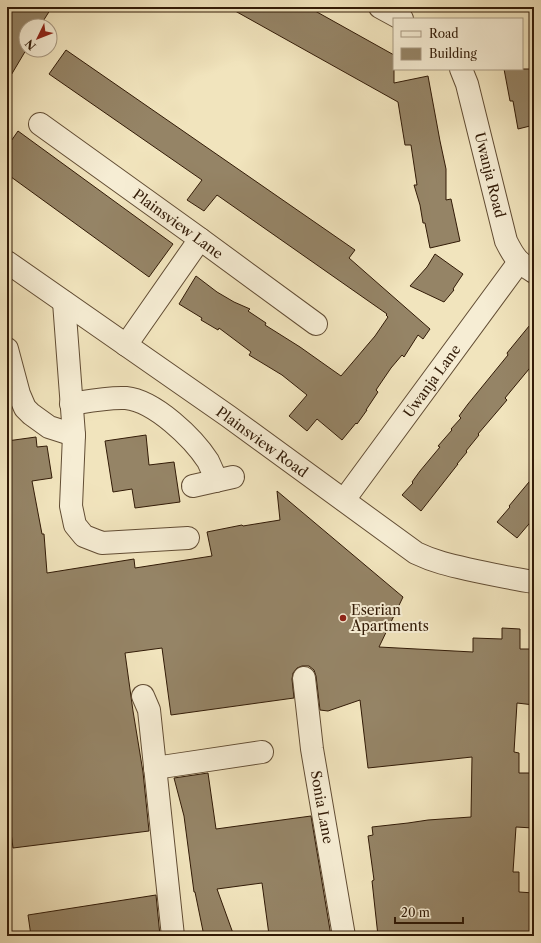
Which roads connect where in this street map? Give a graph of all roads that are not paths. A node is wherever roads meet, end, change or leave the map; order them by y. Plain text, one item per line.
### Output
1 (380, 7) edge
2 (400, 18) edge
3 (461, 70) edge
4 (40, 124) dead end
5 (200, 239) junction
6 (7, 262) edge
7 (526, 267) edge
8 (64, 302) junction
9 (316, 324) dead end
10 (126, 345) junction
11 (7, 349) edge
12 (71, 404) junction
13 (74, 435) junction
14 (193, 486) dead end
15 (344, 500) junction
16 (188, 538) dead end
17 (534, 582) edge
18 (304, 678) dead end
19 (143, 696) dead end
20 (262, 752) dead end
21 (155, 768) junction
22 (173, 936) edge
23 (344, 936) edge

1 - 2 street
3 - 7 street, Uwanja Road
4 - 5 street, Plainsview Lane
5 - 9 street, Plainsview Lane
5 - 10 street
6 - 8 street, Plainsview Road
7 - 15 street, Uwanja Lane
8 - 10 street, Plainsview Road
8 - 12 street
10 - 15 street, Plainsview Road
11 - 13 street
12 - 13 street
12 - 14 street
13 - 16 street
15 - 17 street, Plainsview Road
18 - 23 street, Sonia Lane
19 - 21 street
20 - 21 street
21 - 22 street

